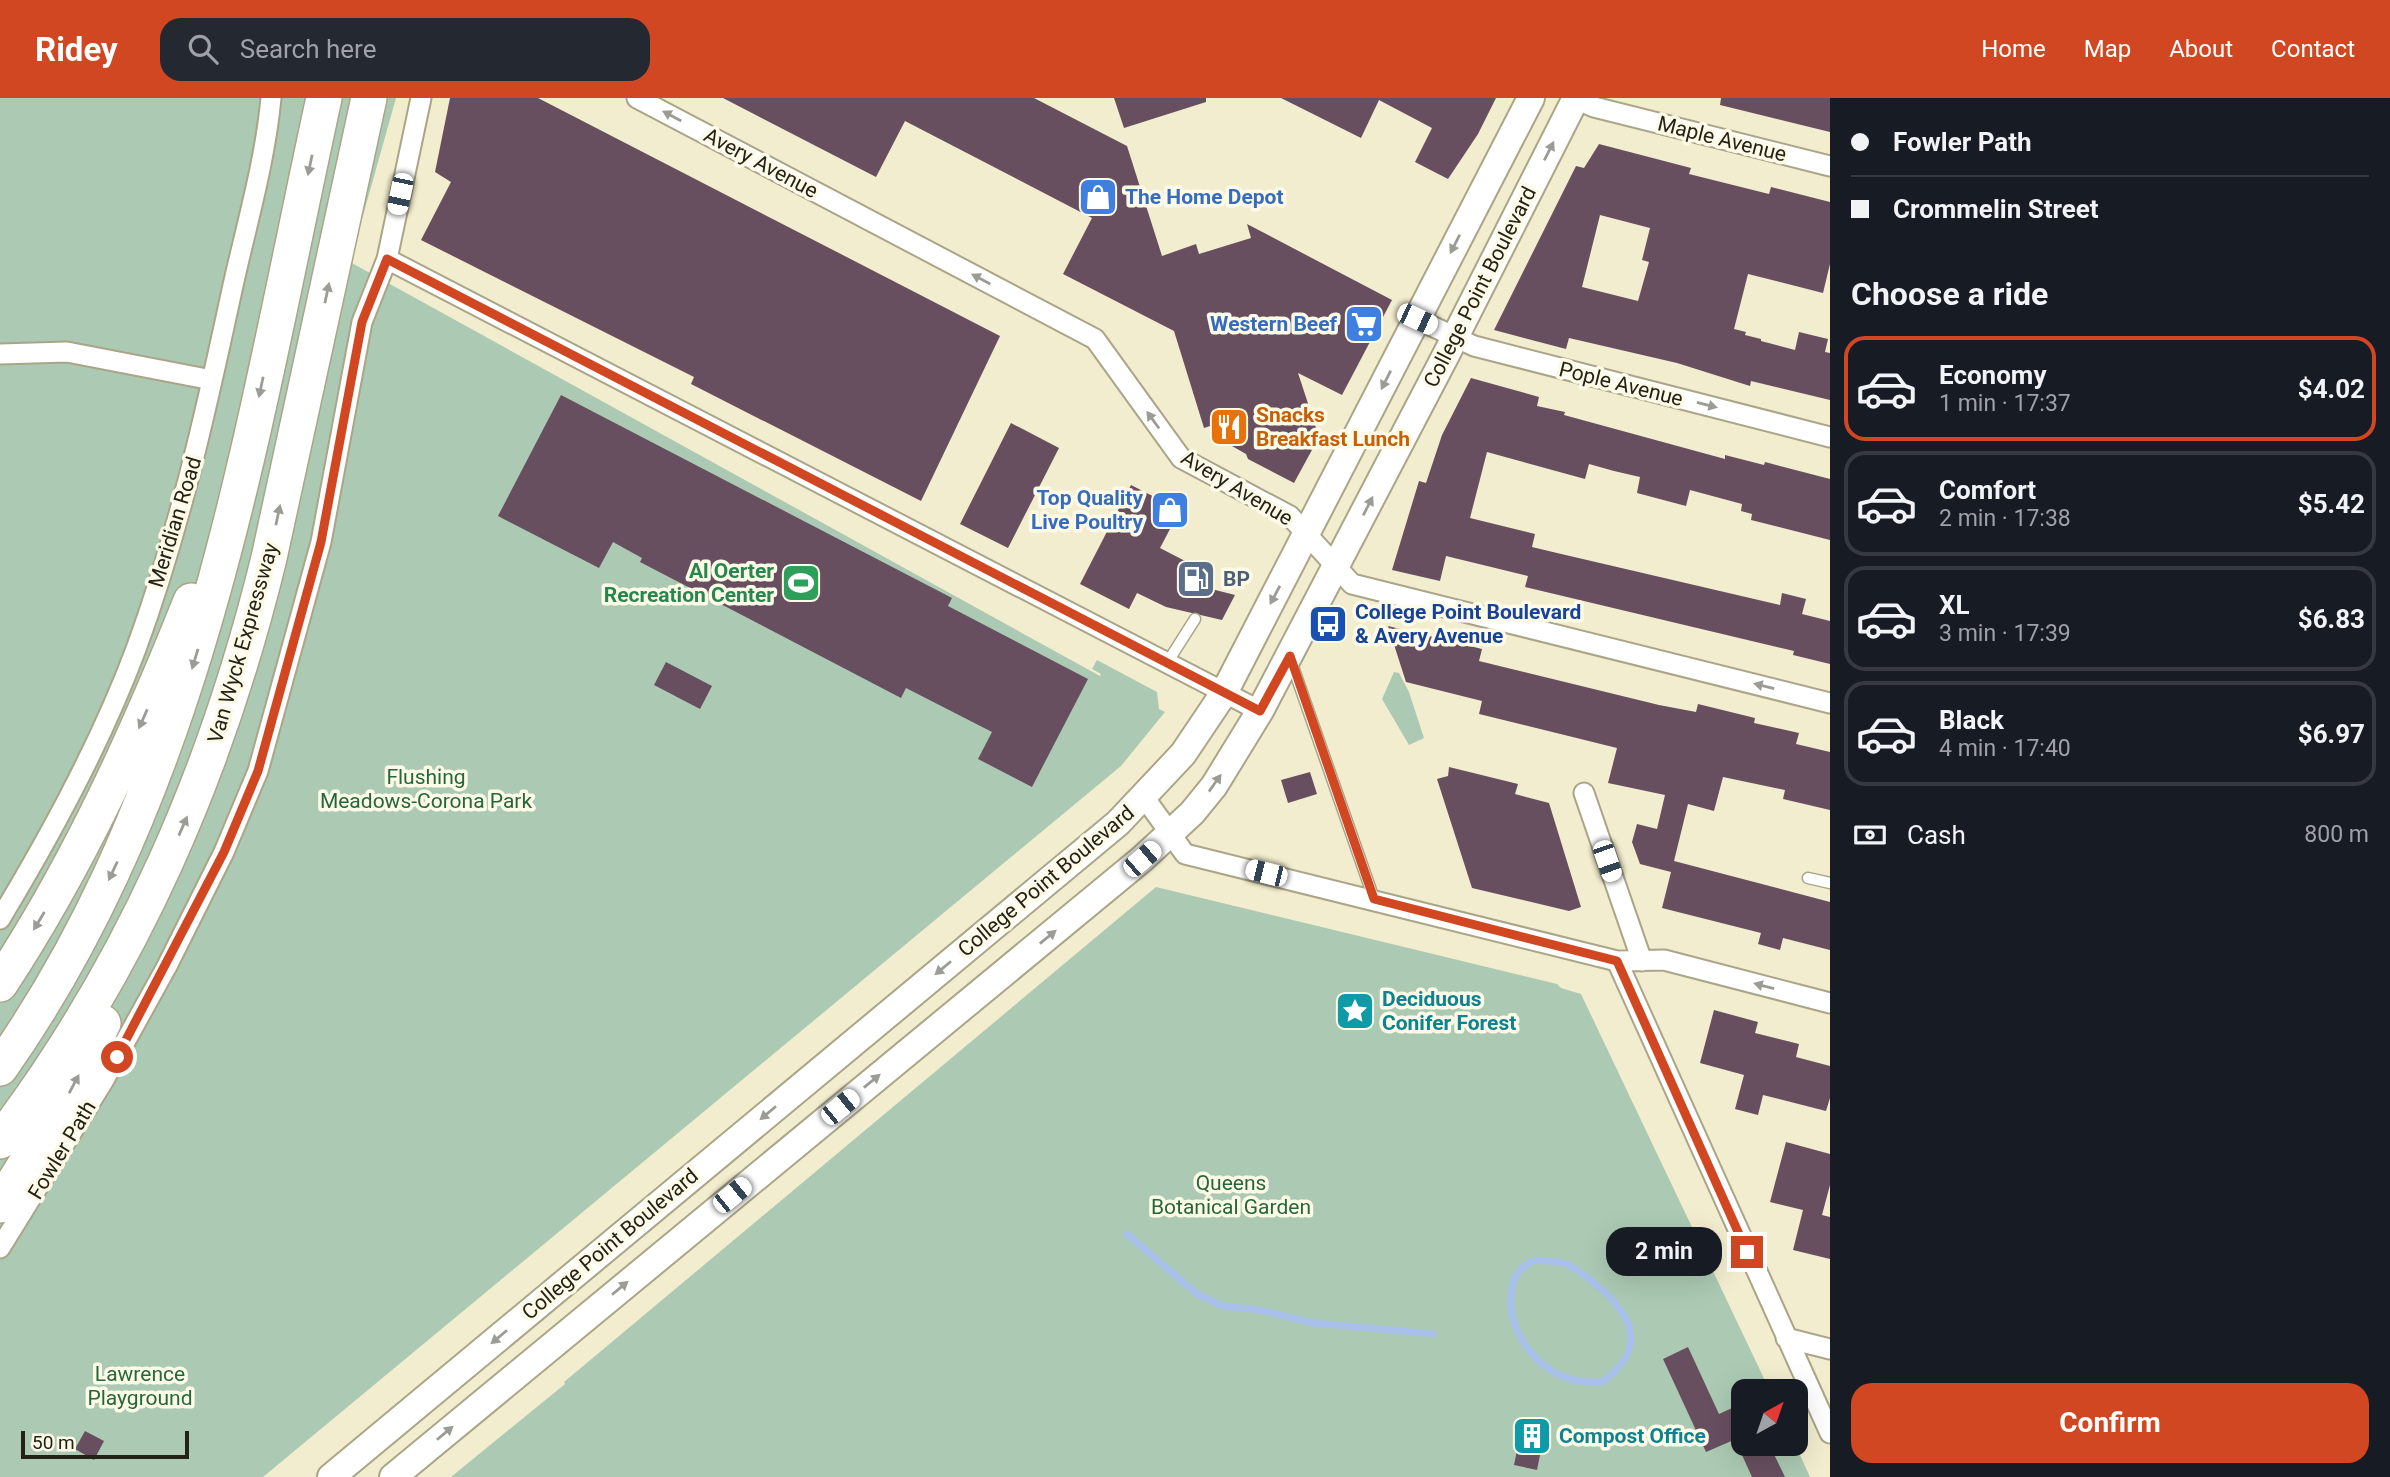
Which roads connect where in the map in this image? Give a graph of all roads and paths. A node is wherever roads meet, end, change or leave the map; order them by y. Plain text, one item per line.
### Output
1 (271, 98) edge
2 (324, 98) edge
3 (369, 98) edge
4 (421, 98) edge
5 (637, 98) edge
6 (1531, 98) edge
7 (1575, 98) edge
8 (1830, 166) edge
9 (387, 259) junction
10 (1417, 319) junction
11 (1455, 337) junction
12 (0, 354) edge
13 (212, 380) junction
14 (1830, 437) edge
15 (242, 474) junction
16 (1307, 534) junction
17 (1336, 566) junction
18 (1195, 619) dead end
19 (1290, 656) junction
20 (1167, 663) junction
21 (1224, 693) junction
22 (1830, 703) edge
23 (1260, 711) junction
24 (1584, 793) dead end
25 (1144, 797) junction
26 (1171, 834) junction
27 (1808, 878) dead end
28 (1830, 883) edge
29 (154, 888) junction
30 (1374, 899) junction
31 (0, 919) edge
32 (1617, 961) junction
33 (1642, 961) junction
34 (0, 984) edge
35 (1830, 1003) edge
36 (0, 1069) edge
37 (0, 1142) edge
38 (0, 1208) edge
39 (1, 1249) edge
40 (1786, 1338) junction
41 (1830, 1349) edge
42 (1830, 1433) edge
43 (331, 1477) edge
44 (393, 1477) edge

1 - 13 street, Meridian Road
2 -> 15 highway, Van Wyck Expressway
29 -> 3 highway, Van Wyck Expressway
4 - 9 street, Fowler Path
16 -> 5 street, Avery Avenue
6 -> 10 main road, College Point Boulevard
7 - 8 street, Maple Avenue
11 -> 7 main road, College Point Boulevard
9 - 20 street
9 - 39 street, Fowler Path
10 - 11 street, Pople Avenue
10 -> 16 main road, College Point Boulevard
11 -> 14 street, Pople Avenue
17 -> 11 main road, College Point Boulevard
12 - 13 street
13 - 31 street, Meridian Road
15 -> 34 highway
15 -> 36 highway, Van Wyck Expressway
16 - 17 street, Avery Avenue
16 -> 21 main road, College Point Boulevard
17 - 19 main road, College Point Boulevard
22 -> 17 street, Avery Avenue
18 - 20 lane
19 - 23 main road, College Point Boulevard
19 - 30 lane
20 - 21 street
21 - 23 street
21 - 25 main road, College Point Boulevard
26 -> 23 main road, College Point Boulevard
24 - 33 street
25 - 26 street
25 -> 43 main road, College Point Boulevard
26 - 30 street
44 -> 26 main road, College Point Boulevard
27 - 28 lane
29 - 37 highway, Van Wyck Expressway
38 -> 29 highway
30 - 32 street
32 - 33 street
32 - 40 street
35 -> 33 street
40 - 41 street
40 - 42 street

